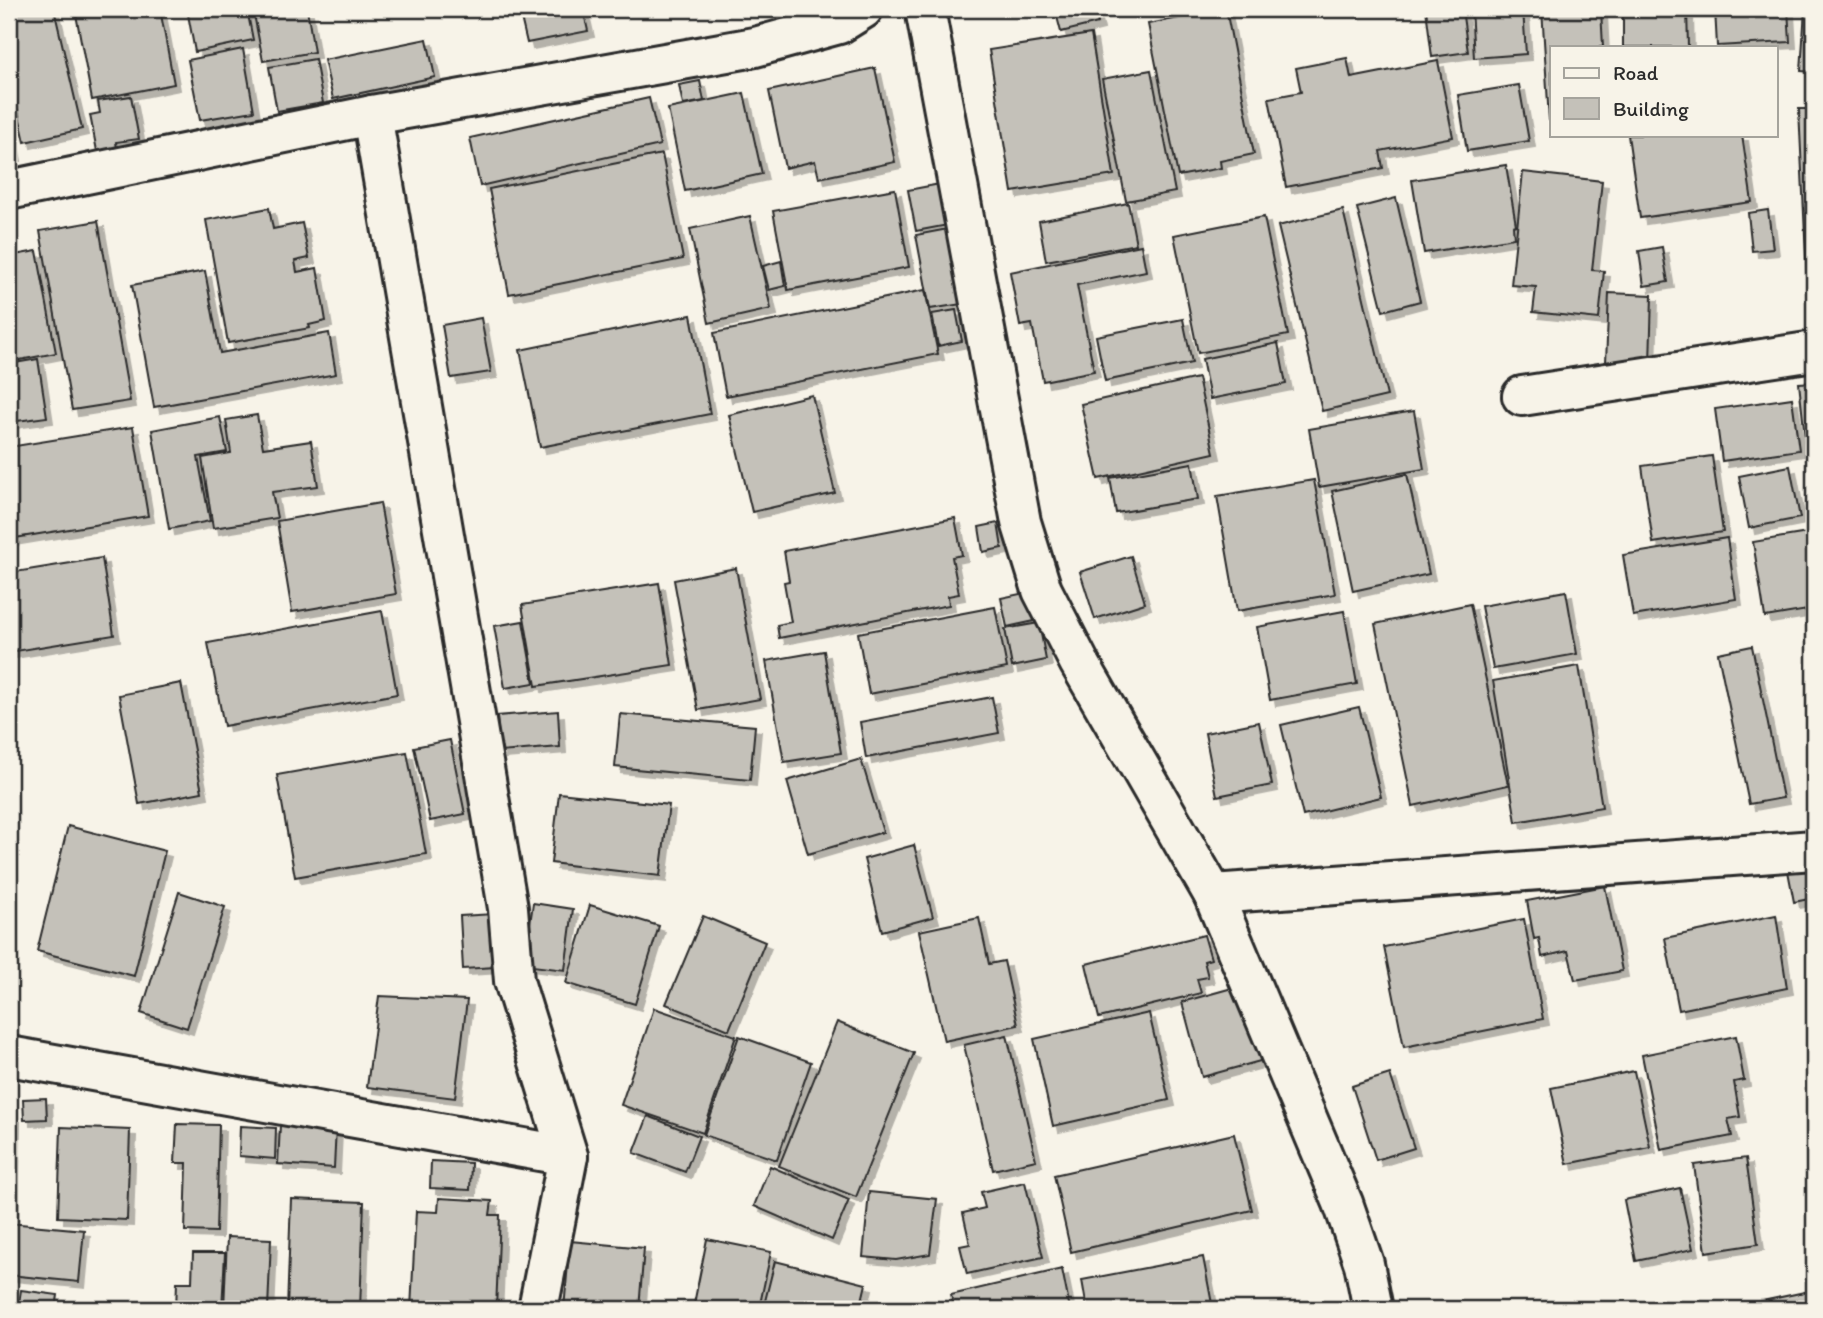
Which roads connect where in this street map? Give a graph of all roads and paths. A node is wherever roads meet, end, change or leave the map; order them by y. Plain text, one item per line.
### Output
1 (863, 9) edge
2 (925, 9) edge
3 (372, 116) junction
4 (9, 190) edge
5 (1814, 351) edge
6 (1522, 396) dead end
7 (1814, 850) edge
8 (1213, 894) junction
9 (9, 1056) edge
10 (568, 1156) junction
11 (538, 1309) edge
12 (1373, 1309) edge

1 - 3 street
2 - 8 street
3 - 4 street
3 - 10 street
5 - 6 street
7 - 8 street
8 - 12 street
9 - 10 street
10 - 11 street

